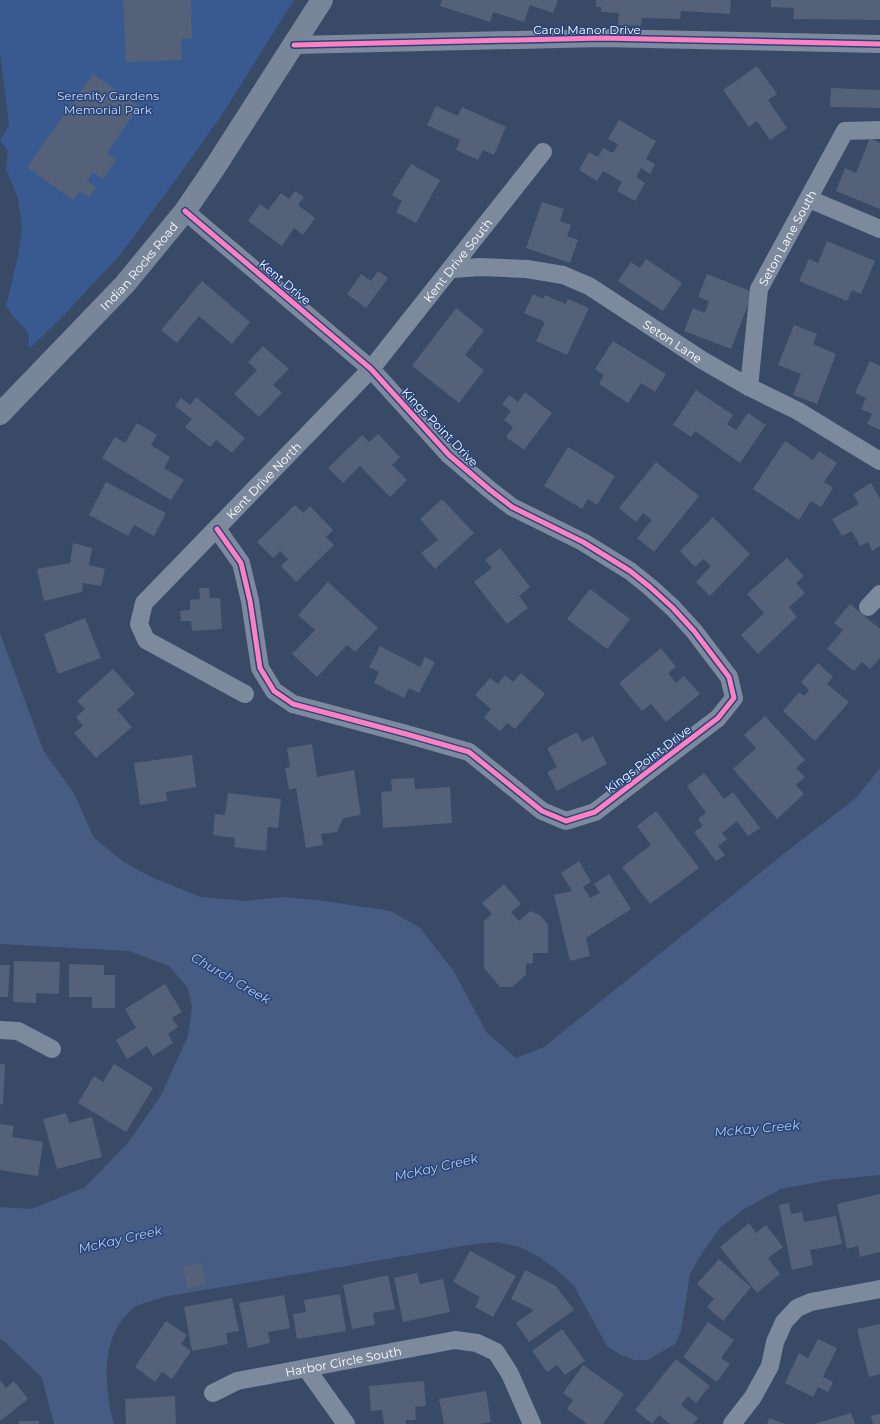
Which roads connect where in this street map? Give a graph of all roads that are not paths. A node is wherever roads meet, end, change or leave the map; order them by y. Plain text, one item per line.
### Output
1 (322, 0) edge
2 (880, 44) edge
3 (294, 45) junction
4 (880, 130) edge
5 (543, 152) dead end
6 (809, 199) junction
7 (185, 211) junction
8 (880, 229) edge
9 (452, 269) junction
10 (372, 369) junction
11 (749, 387) junction
12 (0, 414) edge
13 (880, 461) edge
14 (217, 529) junction
15 (880, 594) edge
16 (868, 607) dead end
17 (245, 694) dead end
18 (0, 1030) edge
19 (52, 1049) dead end
20 (880, 1289) edge
21 (306, 1368) junction
22 (213, 1393) dead end
23 (346, 1424) edge
24 (532, 1424) edge
25 (732, 1424) edge

1 - 3 street, Indian Rocks Road
2 - 3 street, Carol Manor Drive
3 - 7 street, Indian Rocks Road
4 - 6 street, Seton Lane South
5 - 9 street, Kent Drive South
6 - 8 street
6 - 11 street, Seton Lane South
7 - 10 street, Kent Drive
7 - 12 street, Indian Rocks Road
9 - 10 street, Kent Drive South
9 - 11 street, Seton Lane
10 - 14 street, Kent Drive North
10 - 14 street, Kings Point Drive
11 - 13 street, Seton Lane
14 - 17 street, Kent Drive North
15 - 16 street
18 - 19 street
20 - 25 street
21 - 22 street, Harbor Circle South
21 - 23 street
21 - 24 street, Harbor Circle South

